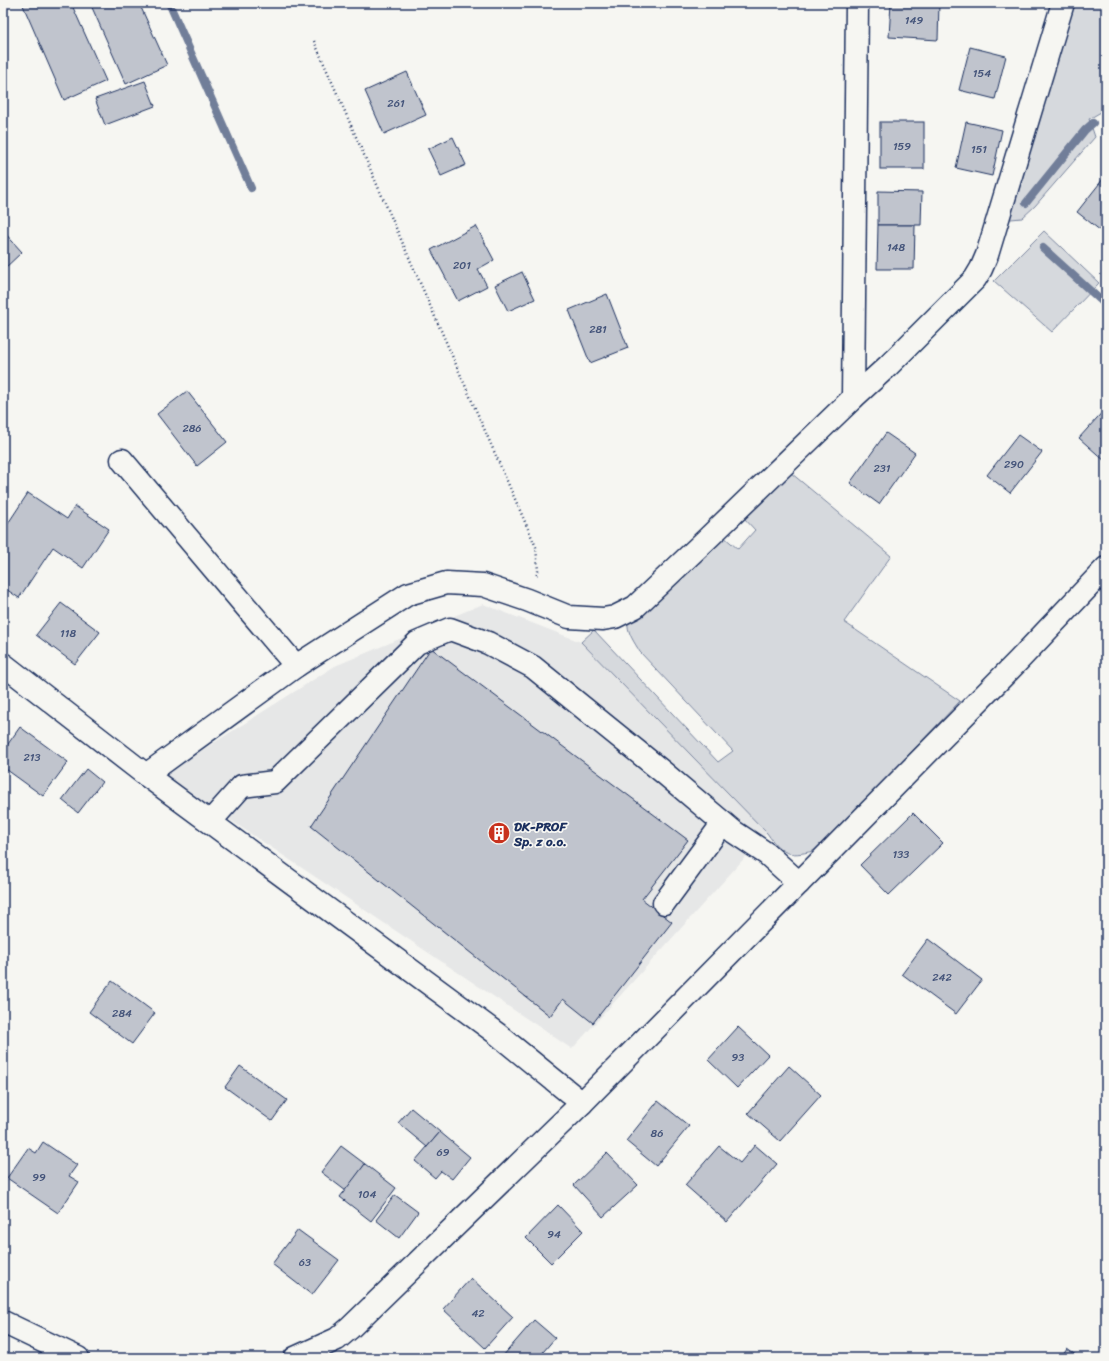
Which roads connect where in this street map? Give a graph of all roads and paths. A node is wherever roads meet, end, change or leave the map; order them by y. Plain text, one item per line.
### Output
1 (857, 3) edge
2 (1063, 3) edge
3 (314, 41) dead end
4 (853, 398) junction
5 (122, 460) dead end
6 (1106, 568) edge
7 (527, 600) junction
8 (3, 664) edge
9 (296, 666) junction
10 (146, 775) junction
11 (210, 822) junction
12 (723, 823) junction
13 (799, 883) junction
14 (664, 903) dead end
15 (582, 1103) junction
16 (3, 1322) edge
17 (3, 1355) edge
18 (10, 1358) edge
19 (78, 1358) edge
20 (296, 1358) edge

1 - 4 street
2 - 4 street
3 - 7 path
4 - 7 street
5 - 9 street
6 - 13 street
7 - 9 street
8 - 10 street
9 - 10 street
10 - 11 street
11 - 12 street
11 - 15 street
12 - 13 street
12 - 14 street
13 - 15 street
15 - 20 street
16 - 19 street
17 - 18 path

